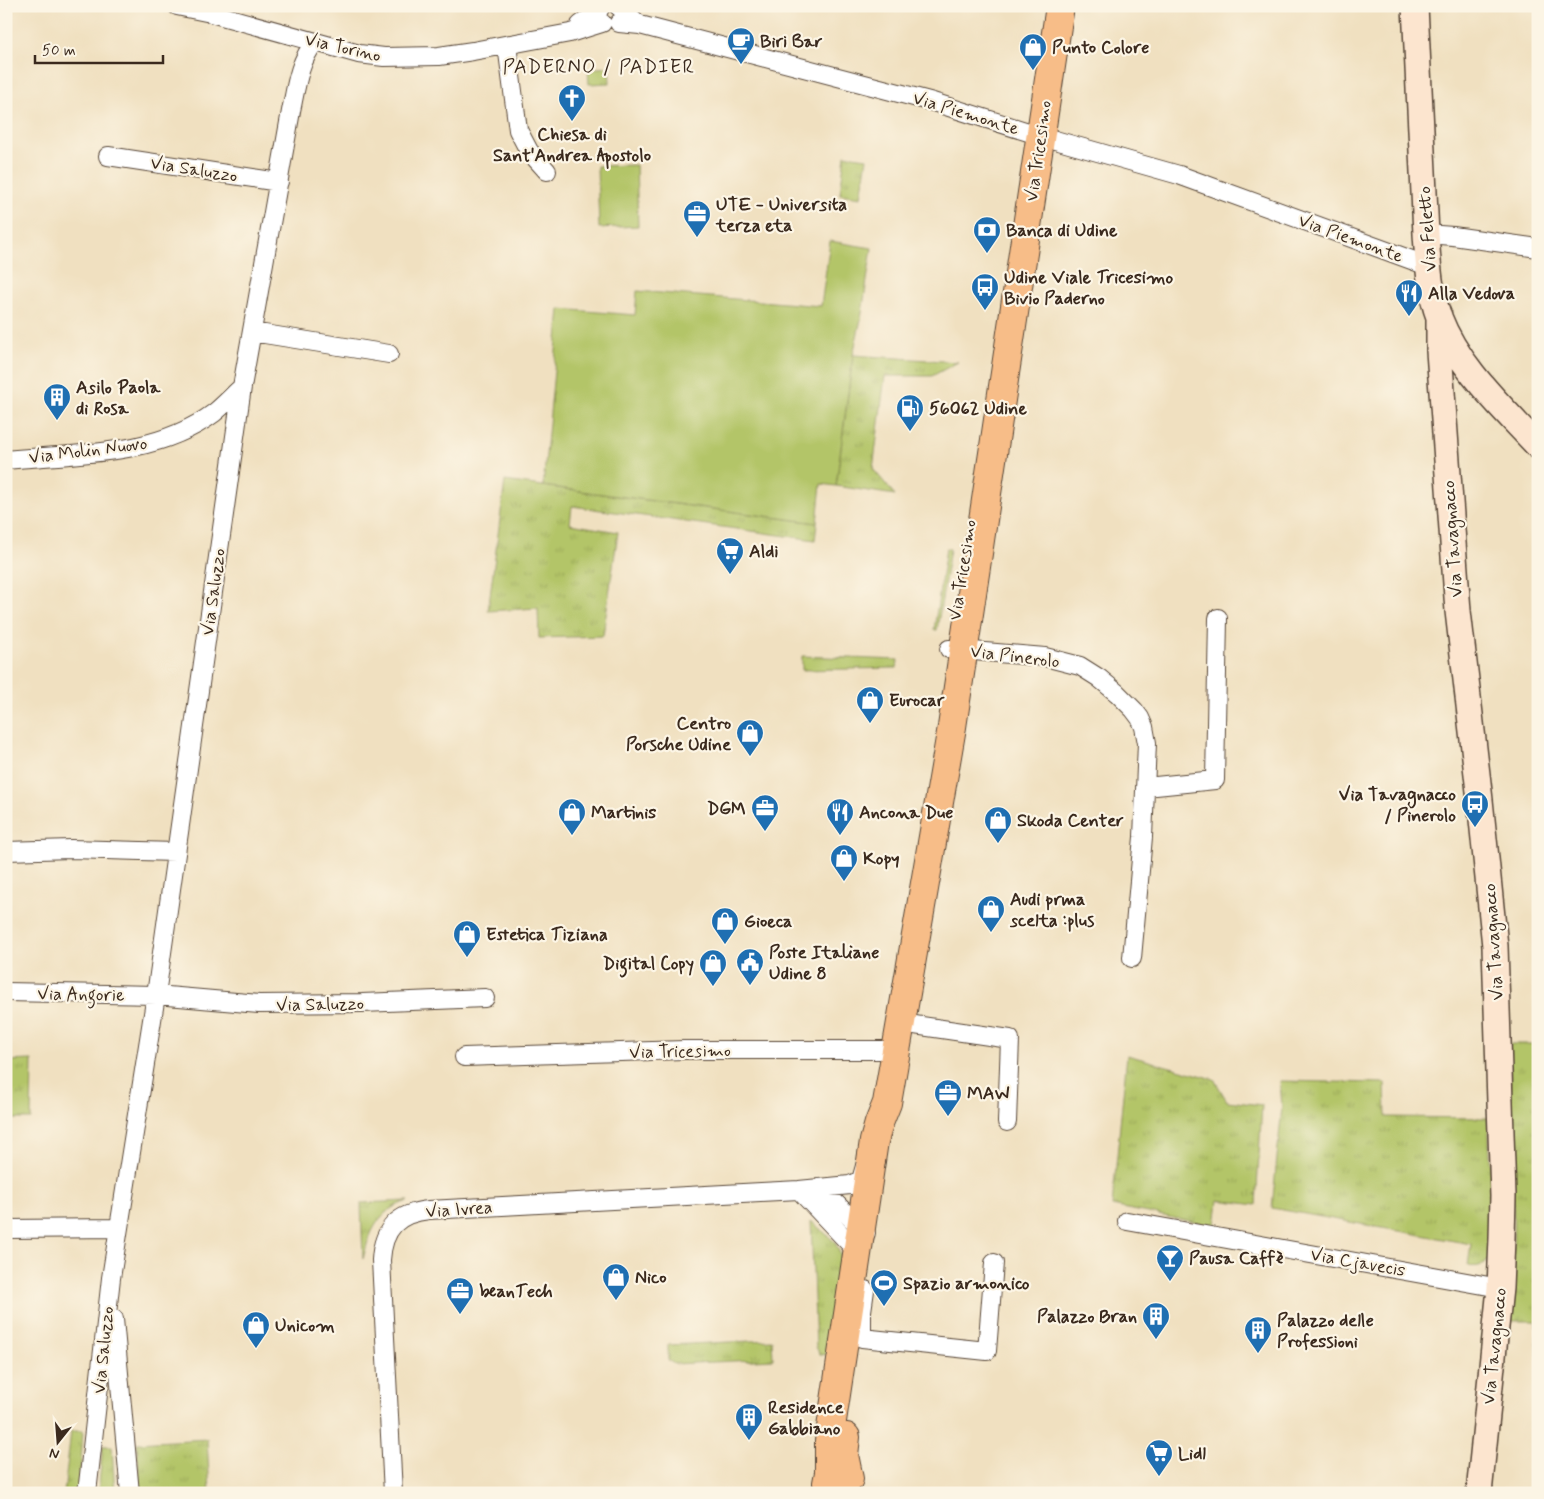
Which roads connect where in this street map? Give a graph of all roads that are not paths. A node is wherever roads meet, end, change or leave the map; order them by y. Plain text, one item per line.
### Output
1 (177, 6) edge
2 (1060, 6) edge
3 (1415, 6) edge
4 (610, 13) edge
5 (315, 42) junction
6 (507, 45) junction
7 (1041, 136) junction
8 (108, 156) dead end
9 (547, 171) dead end
10 (279, 182) junction
11 (1426, 234) junction
12 (1538, 248) edge
13 (1428, 266) junction
14 (1438, 316) junction
15 (252, 332) junction
16 (389, 354) dead end
17 (1479, 380) junction
18 (242, 387) junction
19 (1442, 392) junction
20 (1538, 446) edge
21 (6, 460) edge
22 (1218, 618) dead end
23 (956, 650) junction
24 (1146, 787) junction
25 (6, 852) edge
26 (175, 852) junction
27 (1132, 958) dead end
28 (6, 992) edge
29 (156, 995) junction
30 (485, 998) dead end
31 (901, 1023) junction
32 (896, 1050) junction
33 (464, 1057) dead end
34 (883, 1113) junction
35 (1007, 1122) dead end
36 (820, 1188) junction
37 (799, 1190) junction
38 (1128, 1221) dead end
39 (119, 1228) junction
40 (6, 1229) edge
41 (862, 1230) junction
42 (857, 1260) junction
43 (994, 1263) dead end
44 (111, 1278) junction
45 (1500, 1288) junction
46 (862, 1338) junction
47 (122, 1420) junction
48 (95, 1422) junction
49 (840, 1487) edge
50 (88, 1493) edge
51 (130, 1493) edge
52 (393, 1493) edge
53 (1479, 1493) edge

1 - 5 street, Via Torino
2 - 7 main road, Via Tricesimo
3 - 11 street, Via Feletto
4 - 6 street, Via Torino
4 - 7 street, Via Piemonte
5 - 6 street, Via Torino
5 - 10 street, Via Saluzzo
6 - 9 street
7 - 13 street, Via Piemonte
7 - 23 main road, Via Tricesimo
8 - 10 street, Via Saluzzo
10 - 15 street, Via Saluzzo
11 - 12 street
11 - 13 street, Via Feletto
13 - 14 street, Via Feletto
14 - 17 street, Via Feletto
14 - 19 street, Via Tavagnacco
15 - 16 street
15 - 18 street, Via Saluzzo
17 - 19 street
17 - 20 street, Via Feletto
18 - 21 street, Via Molin Nuovo
18 - 26 street, Via Saluzzo
19 - 45 street, Via Tavagnacco
22 - 24 street
23 - 24 street, Via Pinerolo
23 - 31 main road, Via Tricesimo
24 - 27 street, Via Pinerolo
25 - 26 street
26 - 29 street, Via Saluzzo
28 - 29 street, Via Angorie
29 - 30 street, Via Saluzzo
29 - 39 street, Via Saluzzo
31 - 32 main road, Via Tricesimo
31 - 35 street
32 - 33 street, Via Tricesimo
32 - 34 main road, Via Tricesimo
34 - 36 street, Via Ivrea
34 - 41 main road, Via Tricesimo
34 - 46 main road, Via Tricesimo
36 - 37 street, Via Ivrea
36 - 41 street
37 - 42 street
37 - 52 street, Via Ivrea
38 - 45 street, Via Cjavecis
39 - 40 street
39 - 44 street, Via Saluzzo
41 - 42 main road, Via Tricesimo
41 - 46 street, Via Tricesimo
42 - 49 main road, Via Tricesimo
43 - 46 street
44 - 47 street, Via Saluzzo
44 - 48 street, Via Saluzzo
45 - 53 street, Via Tavagnacco
46 - 49 main road, Via Tricesimo
47 - 48 street
47 - 51 street, Via Saluzzo
48 - 50 street, Via Saluzzo

